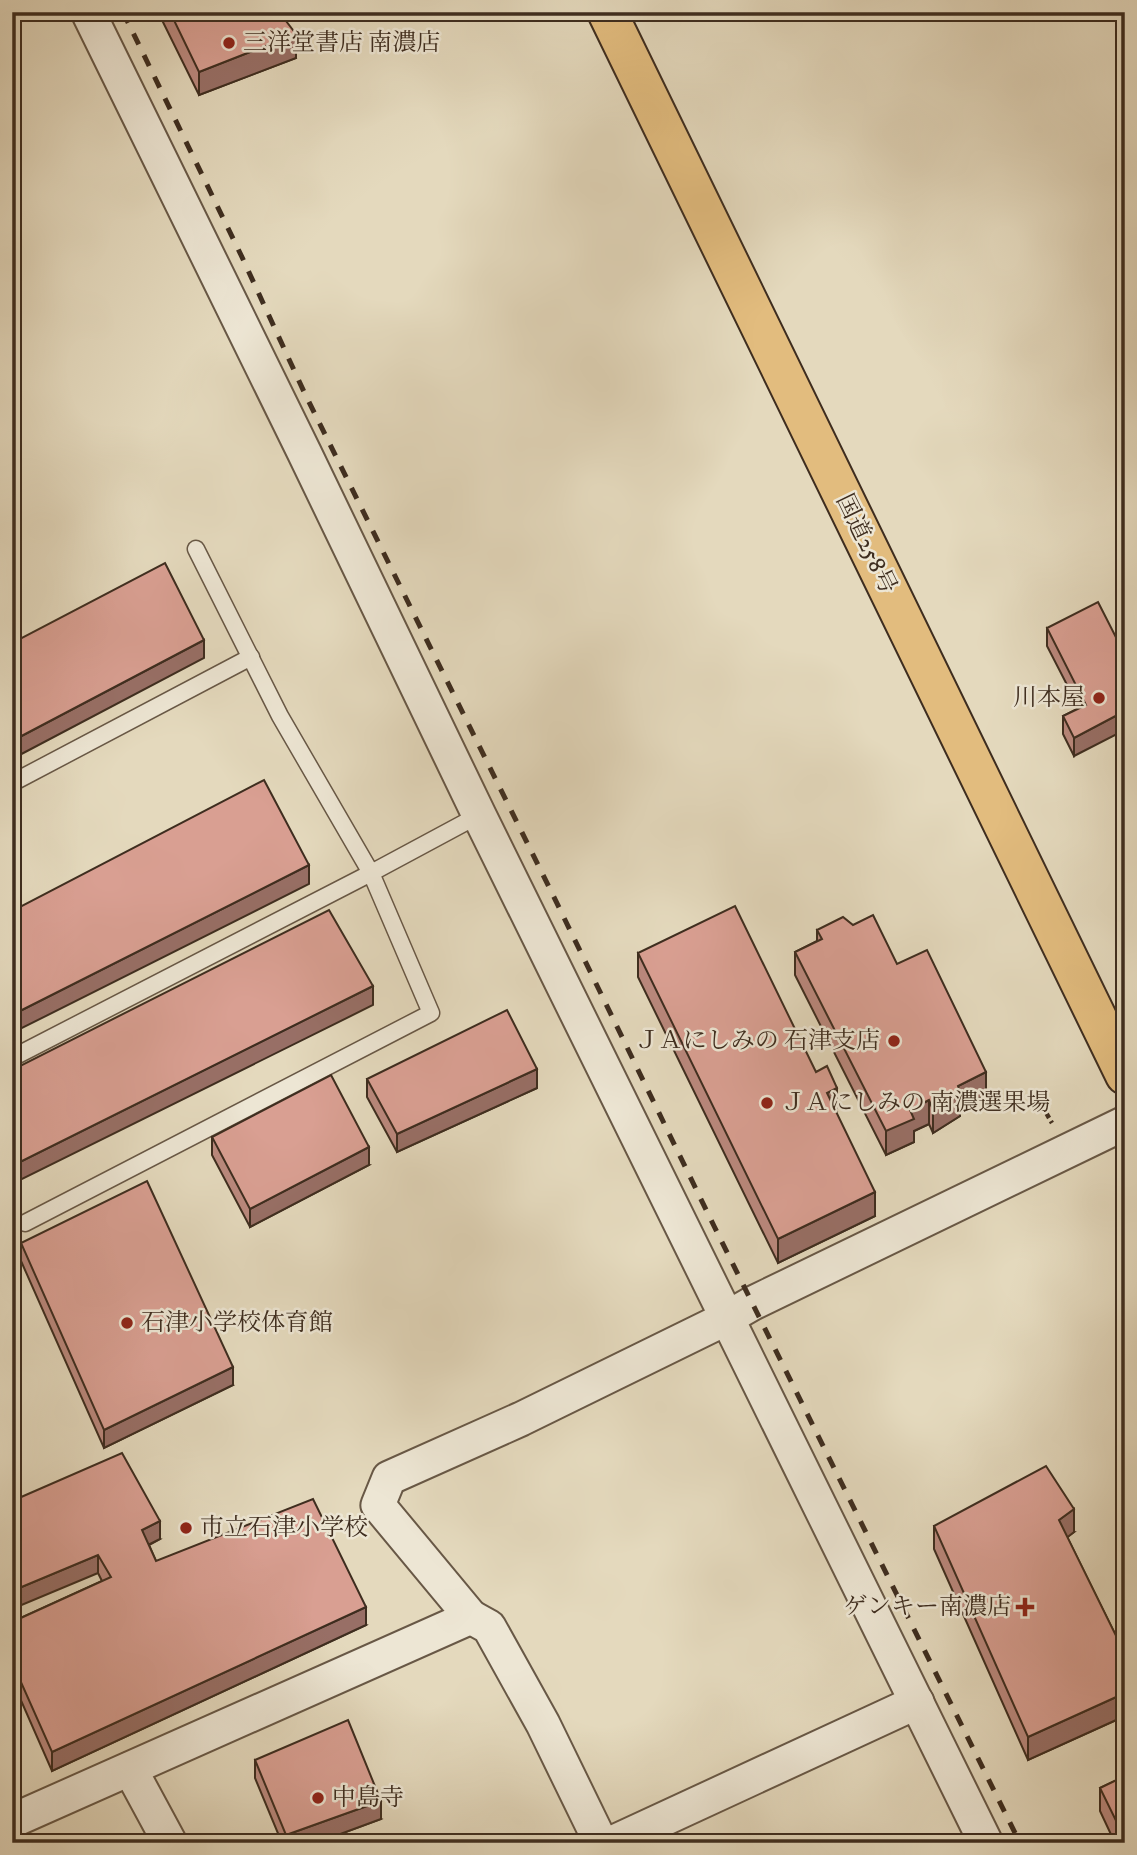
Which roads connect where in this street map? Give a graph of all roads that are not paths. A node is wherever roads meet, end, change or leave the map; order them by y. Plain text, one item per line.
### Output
1 (88, 12) edge
2 (607, 12) edge
3 (196, 549) dead end
4 (251, 657) junction
5 (12, 783) edge
6 (478, 815) junction
7 (371, 873) junction
8 (12, 1058) edge
9 (1125, 1075) edge
10 (1125, 1123) edge
11 (25, 1223) dead end
12 (727, 1318) junction
13 (471, 1617) junction
14 (917, 1702) junction
15 (130, 1769) junction
16 (12, 1821) edge
17 (170, 1843) edge
18 (601, 1843) edge
19 (612, 1843) edge
20 (986, 1843) edge

1 - 6 street
2 - 9 highway, 国道258号
3 - 4 lane
4 - 5 lane
4 - 7 lane
6 - 7 lane
6 - 12 street
7 - 8 lane
7 - 11 lane
10 - 12 street
12 - 13 street
12 - 14 street
13 - 15 street
13 - 18 street
14 - 19 street
14 - 20 street
15 - 16 street
15 - 17 street

